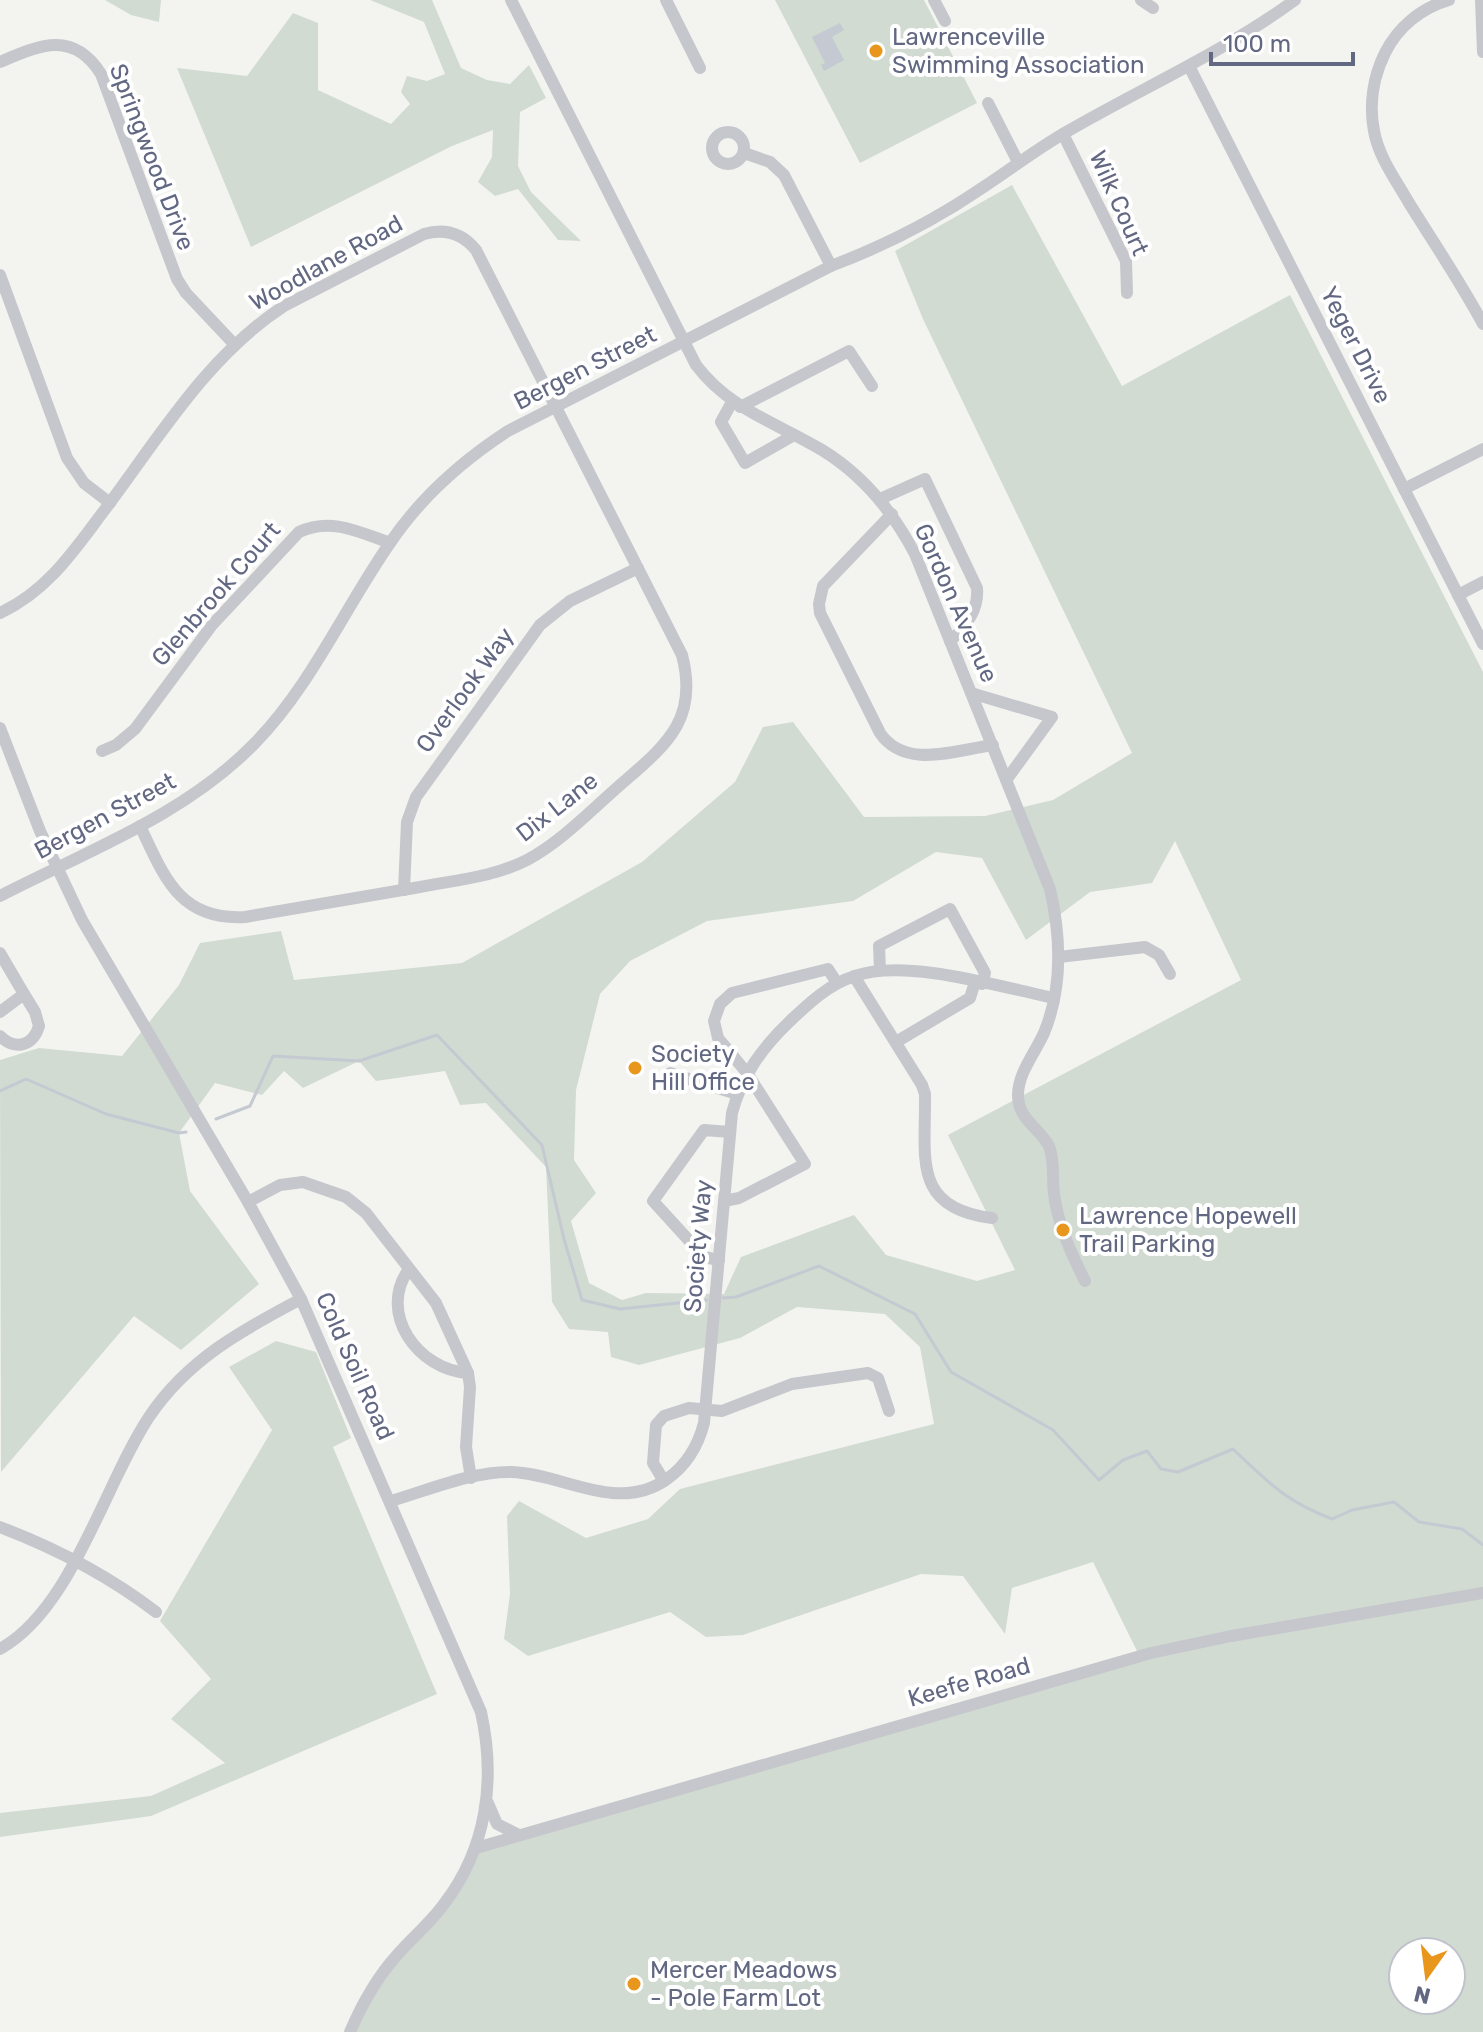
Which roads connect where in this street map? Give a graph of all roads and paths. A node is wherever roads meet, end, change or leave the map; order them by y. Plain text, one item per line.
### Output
1 (512, 0) edge
2 (666, 0) edge
3 (934, 0) edge
4 (1141, 0) edge
5 (1295, 0) edge
6 (1449, 0) edge
7 (1481, 0) edge
8 (1153, 8) dead end
9 (945, 21) dead end
10 (1483, 52) edge
11 (0, 62) edge
12 (1189, 66) junction
13 (700, 68) dead end
14 (988, 103) dead end
15 (1063, 134) junction
16 (744, 153) dead end
17 (1018, 162) junction
18 (831, 266) junction
19 (0, 275) edge
20 (1127, 293) dead end
21 (1483, 324) edge
22 (684, 342) junction
23 (234, 344) junction
24 (872, 386) dead end
25 (736, 405) junction
26 (556, 407) junction
27 (794, 435) junction
28 (1483, 449) edge
29 (1404, 489) junction
30 (880, 499) junction
31 (110, 503) junction
32 (892, 514) junction
33 (390, 543) junction
34 (638, 568) junction
35 (1483, 582) edge
36 (1458, 595) junction
37 (0, 613) edge
38 (950, 641) junction
39 (1483, 644) edge
40 (971, 693) junction
41 (0, 728) edge
42 (993, 745) junction
43 (102, 751) dead end
44 (1007, 779) junction
45 (140, 826) junction
46 (56, 867) junction
47 (404, 890) junction
48 (0, 896) edge
49 (0, 953) edge
50 (1059, 957) junction
51 (880, 970) junction
52 (1170, 974) dead end
53 (854, 976) junction
54 (837, 983) junction
55 (978, 983) junction
56 (24, 994) junction
57 (1054, 998) junction
58 (0, 1012) edge
59 (0, 1036) edge
60 (896, 1042) junction
61 (670, 1073) dead end
62 (747, 1073) junction
63 (737, 1094) junction
64 (730, 1132) junction
65 (724, 1201) junction
66 (248, 1202) junction
67 (992, 1218) dead end
68 (719, 1260) junction
69 (409, 1269) junction
70 (1085, 1281) dead end
71 (301, 1299) junction
72 (468, 1373) junction
73 (705, 1410) junction
74 (889, 1411) dead end
75 (471, 1478) junction
76 (664, 1481) junction
77 (391, 1501) junction
78 (0, 1527) edge
79 (74, 1561) junction
80 (1483, 1593) edge
81 (156, 1612) dead end
82 (0, 1649) edge
83 (487, 1800) junction
84 (519, 1835) junction
85 (476, 1848) junction
86 (350, 2032) edge

1 - 22 street, Gordon Avenue
2 - 13 street
3 - 9 street
4 - 8 street
5 - 12 street, Bergen Street
6 - 21 street
7 - 10 street
11 - 23 street, Springwood Drive
12 - 15 street, Bergen Street
12 - 29 street, Yeger Drive
14 - 17 street
15 - 17 street, Bergen Street
15 - 20 street, Wilk Court
16 - 18 street
17 - 18 street, Bergen Street
18 - 22 street, Bergen Street
19 - 31 street
22 - 25 street, Gordon Avenue
22 - 26 street, Bergen Street
23 - 26 street, Woodlane Road
23 - 31 street, Woodlane Road
24 - 25 street
25 - 27 street, Gordon Avenue
25 - 27 street
26 - 33 street, Bergen Street
26 - 34 street, Dix Lane
27 - 30 street, Gordon Avenue
28 - 29 street
29 - 36 street, Yeger Drive
30 - 32 street, Gordon Avenue
30 - 38 street
31 - 37 street, Woodlane Road
32 - 38 street, Gordon Avenue
32 - 42 street
33 - 43 street, Glenbrook Court
33 - 45 street, Bergen Street
34 - 47 street, Overlook Way
34 - 47 street, Dix Lane
35 - 36 street
36 - 39 street, Yeger Drive
38 - 40 street, Gordon Avenue
40 - 42 street, Gordon Avenue
40 - 44 street
41 - 46 street, Cold Soil Road
42 - 44 street, Gordon Avenue
44 - 50 street, Gordon Avenue
45 - 46 street, Bergen Street
45 - 47 street, Dix Lane
46 - 48 street, Bergen Street
46 - 66 street, Cold Soil Road
49 - 56 street
50 - 52 street
50 - 57 street, Gordon Avenue
51 - 53 street, Society Way
51 - 55 street, Society Way
51 - 55 street
53 - 54 street, Society Way
53 - 60 street
54 - 62 street, Society Way
54 - 62 street
55 - 57 street, Society Way
55 - 60 street
56 - 58 street
56 - 59 street
57 - 70 street, Gordon Avenue
60 - 67 street
61 - 63 street
62 - 63 street, Society Way
62 - 65 street
63 - 64 street, Society Way
64 - 65 street, Society Way
64 - 68 street
65 - 68 street, Society Way
66 - 69 street
66 - 71 street, Cold Soil Road
68 - 73 street, Society Way
69 - 72 street
69 - 72 street
71 - 77 street, Cold Soil Road
71 - 79 street
72 - 75 street
73 - 74 street
73 - 76 street, Society Way
73 - 76 street
75 - 76 street, Society Way
75 - 77 street, Society Way
77 - 83 street, Cold Soil Road
78 - 79 street
79 - 81 street
79 - 82 street
80 - 84 street, Keefe Road
83 - 84 street
83 - 85 street, Cold Soil Road
84 - 85 street, Keefe Road
85 - 86 street, Cold Soil Road

